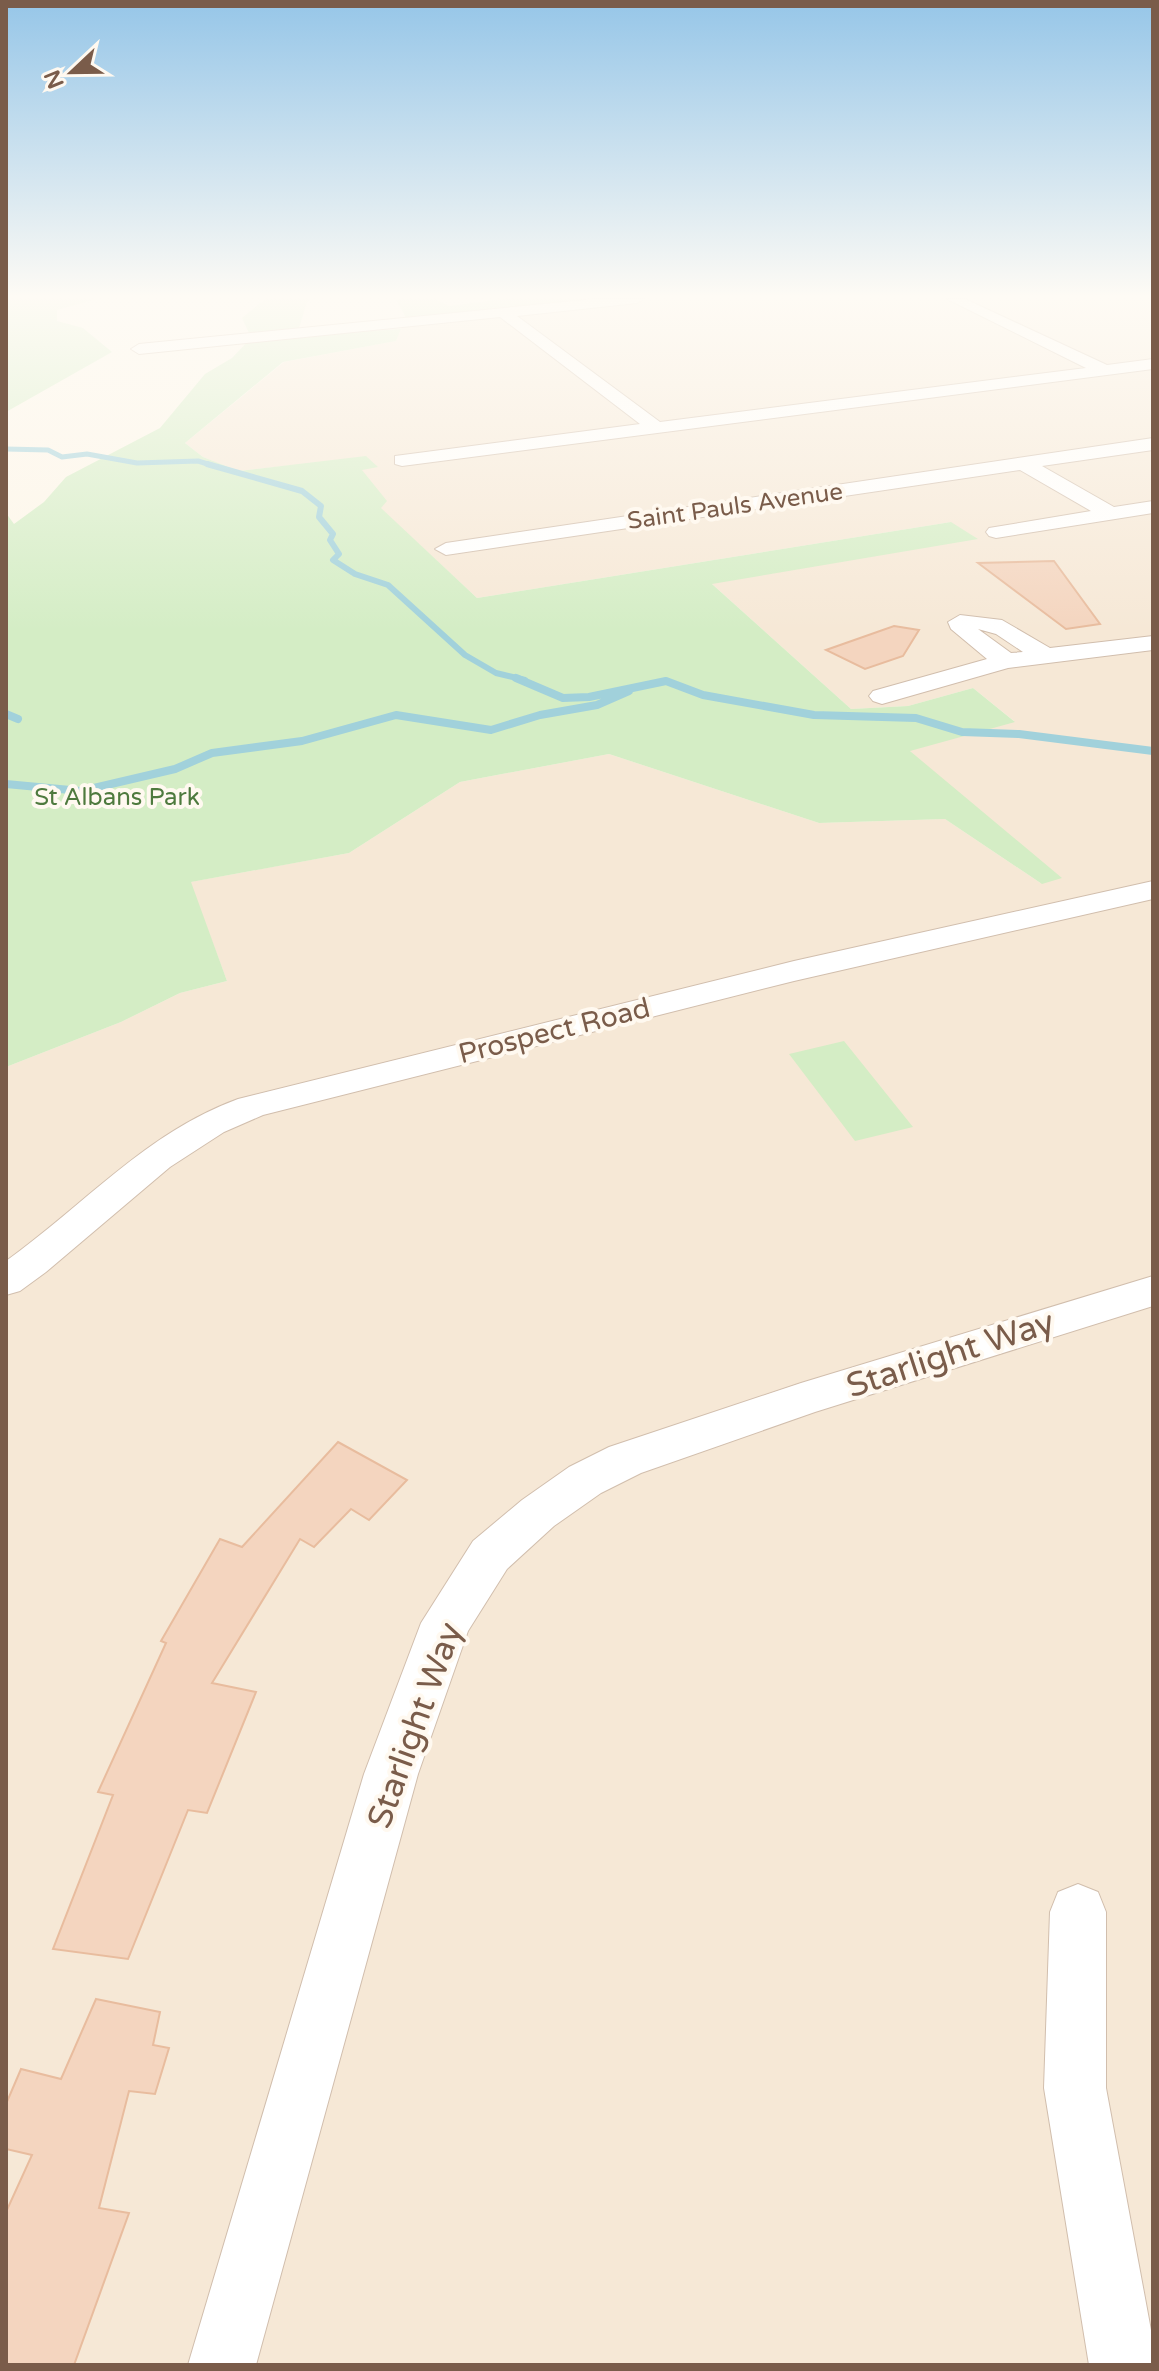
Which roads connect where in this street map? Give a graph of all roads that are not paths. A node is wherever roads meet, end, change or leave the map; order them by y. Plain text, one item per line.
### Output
1 (633, 410) edge
2 (798, 410) edge
3 (657, 428) junction
4 (1153, 444) edge
5 (402, 460) dead end
6 (1024, 464) junction
7 (1153, 507) edge
8 (1110, 513) junction
9 (996, 532) dead end
10 (446, 549) dead end
11 (1153, 643) edge
12 (1042, 654) junction
13 (1006, 661) junction
14 (882, 696) dead end
15 (1153, 890) edge
16 (6, 1281) edge
17 (1153, 1291) edge
18 (1078, 1912) dead end
19 (222, 2365) edge
20 (1123, 2365) edge

1 - 3 street
2 - 3 street
3 - 5 street
4 - 6 street, Saint Pauls Avenue
6 - 8 street
6 - 10 street, Saint Pauls Avenue
7 - 8 street
8 - 9 street
11 - 12 street
12 - 13 street
12 - 13 street
13 - 14 street
15 - 16 street, Prospect Road
17 - 19 street, Starlight Way
18 - 20 street

